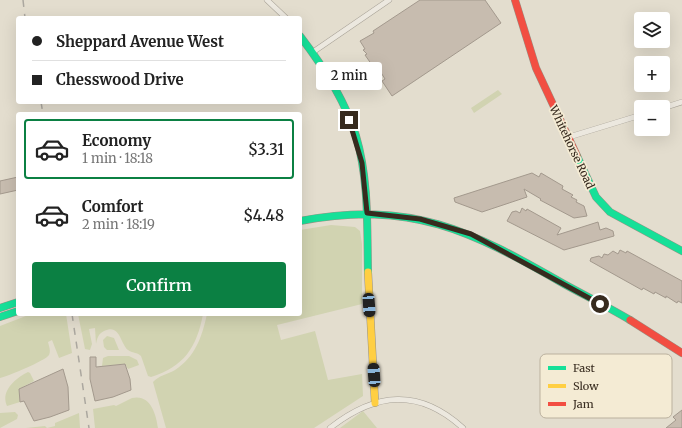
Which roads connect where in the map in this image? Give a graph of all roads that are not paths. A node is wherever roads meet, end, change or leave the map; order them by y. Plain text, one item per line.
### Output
1 (267, 0) edge
2 (389, 0) edge
3 (515, 0) edge
4 (284, 16) edge
5 (302, 38) edge
6 (313, 52) junction
7 (682, 102) edge
8 (670, 106) edge
9 (634, 117) edge
10 (569, 137) junction
11 (367, 213) junction
12 (302, 221) edge
13 (682, 251) edge
14 (16, 303) edge
15 (0, 308) edge
16 (16, 312) edge
17 (0, 317) edge
18 (682, 352) edge
19 (375, 403) junction
20 (330, 428) edge
21 (463, 428) edge

1 - 4 street
2 - 6 street
3 - 10 street, Whitehorse Road
5 - 6 street
6 - 11 street
7 - 8 street
9 - 10 street
10 - 13 street, Whitehorse Road
11 - 12 street
11 - 18 street
11 - 19 street
14 - 15 street
16 - 17 street
19 - 20 street
19 - 21 street

